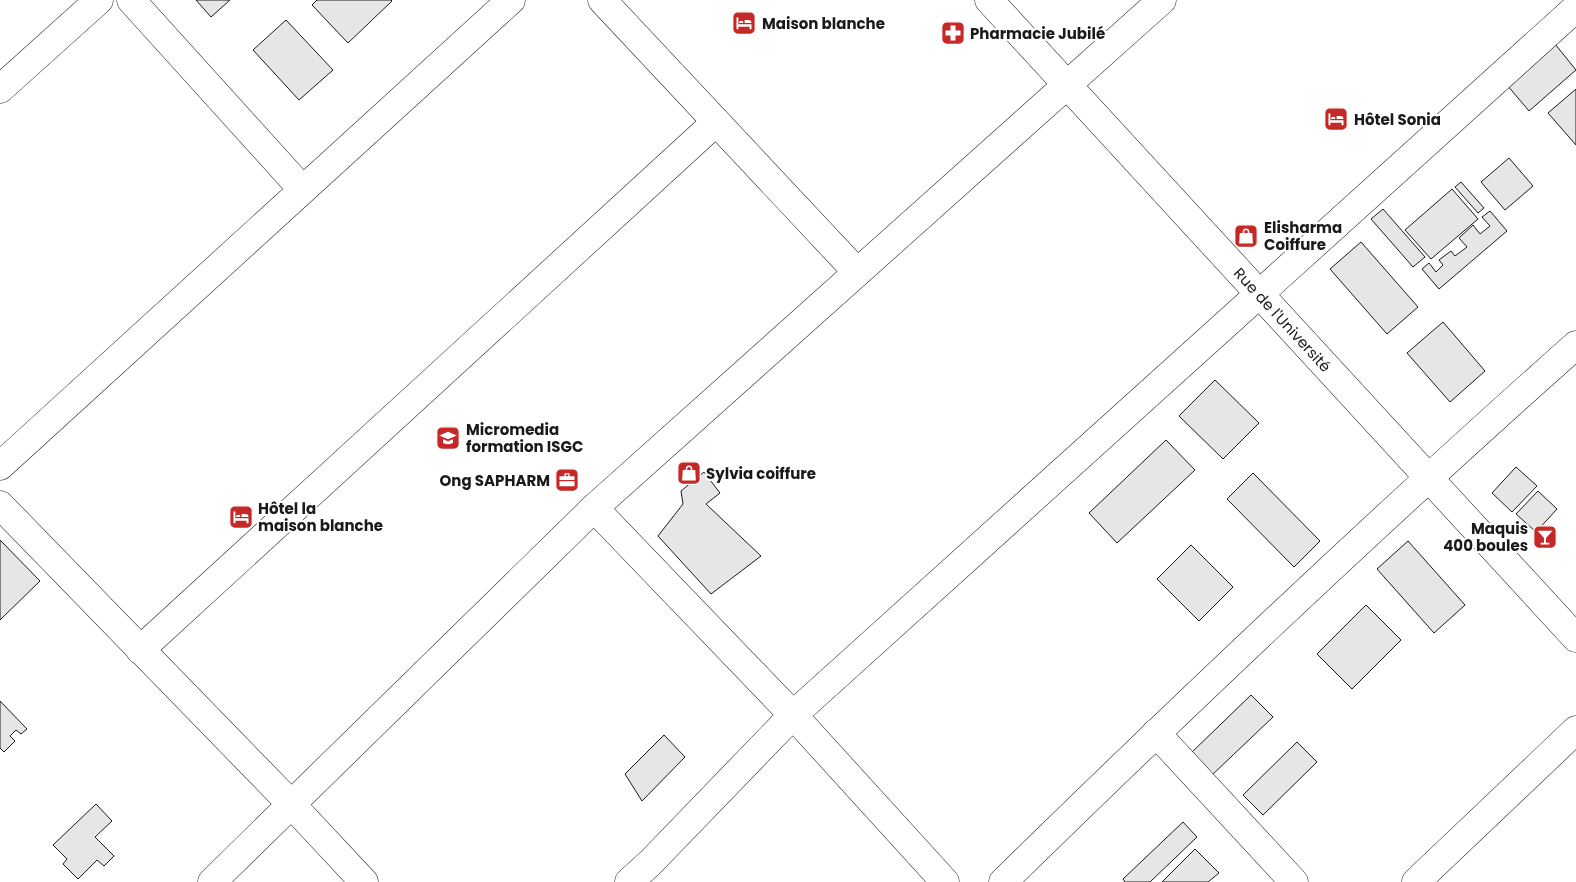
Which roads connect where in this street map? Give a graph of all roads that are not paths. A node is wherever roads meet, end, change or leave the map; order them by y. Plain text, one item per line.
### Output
1 (99, 0) edge
2 (131, 0) edge
3 (511, 0) edge
4 (602, 0) edge
5 (988, 0) edge
6 (1162, 0) edge
7 (1576, 8) edge
8 (1067, 87) junction
9 (0, 89) edge
10 (716, 122) junction
11 (302, 189) junction
12 (857, 272) junction
13 (1259, 292) junction
14 (1576, 345) edge
15 (0, 466) edge
16 (1428, 476) junction
17 (0, 506) edge
18 (594, 508) junction
19 (1576, 638) edge
20 (140, 650) junction
21 (793, 715) junction
22 (1576, 730) edge
23 (1156, 732) junction
24 (292, 805) junction
25 (212, 882) edge
26 (364, 882) edge
27 (629, 882) edge
28 (945, 882) edge
29 (1003, 882) edge
30 (1294, 882) edge
31 (1416, 882) edge

1 - 9 street
2 - 11 street
3 - 11 street
4 - 10 street
5 - 8 street, Rue de l'Université
6 - 8 street
7 - 13 street
8 - 12 street
8 - 13 street, Rue de l'Université
10 - 12 street
10 - 20 street
11 - 15 street
12 - 18 street
13 - 16 street, Rue de l'Université
13 - 21 street
14 - 16 street
16 - 19 street, Rue de l'Université
16 - 23 street
17 - 20 street
18 - 21 street
18 - 24 street
20 - 24 street
21 - 27 street
21 - 28 street
22 - 31 street
23 - 29 street
23 - 30 street
24 - 25 street
24 - 26 street

